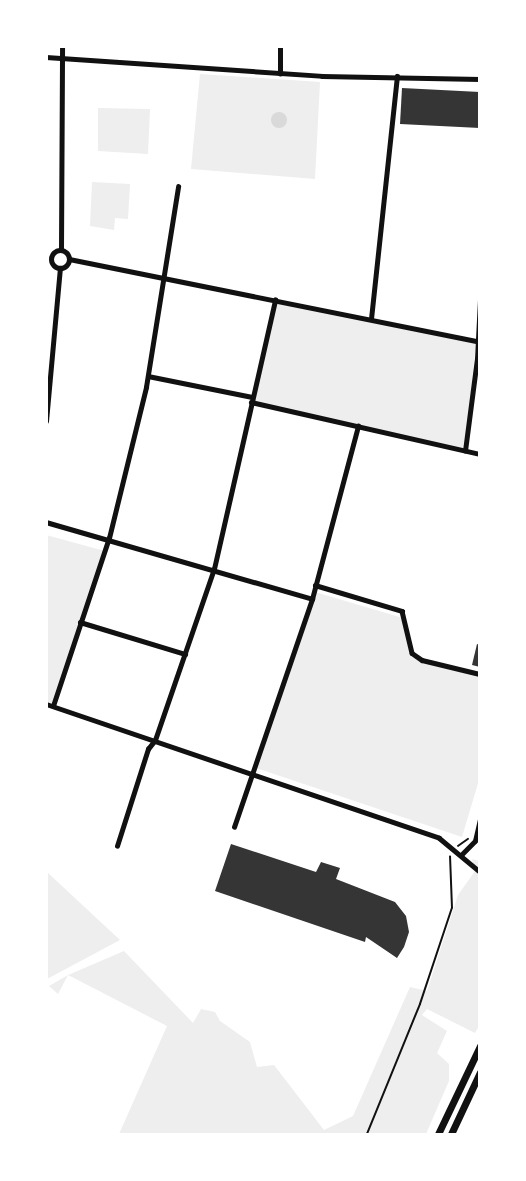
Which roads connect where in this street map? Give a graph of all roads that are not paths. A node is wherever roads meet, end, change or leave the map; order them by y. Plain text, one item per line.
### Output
1 (62, 46) edge
2 (280, 46) edge
3 (46, 57) edge
4 (62, 57) junction
5 (280, 74) junction
6 (397, 76) junction
7 (480, 79) edge
8 (178, 187) dead end
9 (61, 250) junction
10 (49, 258) edge
11 (69, 259) junction
12 (60, 268) junction
13 (164, 279) junction
14 (480, 299) edge
15 (275, 300) junction
16 (371, 319) junction
17 (478, 342) edge
18 (148, 376) junction
19 (252, 399) junction
20 (46, 420) edge
21 (358, 426) junction
22 (465, 451) junction
23 (480, 454) edge
24 (46, 522) edge
25 (109, 538) junction
26 (214, 569) junction
27 (315, 585) junction
28 (312, 599) junction
29 (80, 622) junction
30 (185, 654) junction
31 (480, 674) edge
32 (50, 705) edge
33 (155, 740) junction
34 (252, 773) junction
35 (480, 820) edge
36 (234, 826) dead end
37 (472, 845) junction
38 (117, 846) dead end
39 (480, 847) edge
40 (462, 854) junction
41 (480, 872) edge
42 (480, 1046) edge
43 (480, 1072) edge
44 (438, 1134) edge
45 (451, 1134) edge

1 - 4 street
2 - 5 street
3 - 4 street
4 - 5 street
4 - 9 street
5 - 6 street
6 - 7 street
6 - 16 street
8 - 13 street
9 - 10 street
9 - 11 street
10 - 12 street
11 - 12 street
11 - 13 street
12 - 20 street
13 - 15 street
13 - 18 street
14 - 17 street
15 - 16 street
15 - 19 street
16 - 17 street
17 - 22 street
18 - 19 street
18 - 25 street
19 - 21 street
19 - 26 street
21 - 22 street
21 - 27 street
22 - 23 street
24 - 25 street
25 - 26 street
25 - 29 street
26 - 28 street
26 - 30 street
27 - 28 street
27 - 31 street
28 - 34 street
29 - 30 street
29 - 32 street
30 - 33 street
32 - 33 street
33 - 34 street
33 - 38 street
34 - 36 street
34 - 40 street
35 - 37 street
37 - 39 street
37 - 40 street
40 - 41 street
42 - 44 highway
43 - 45 highway

